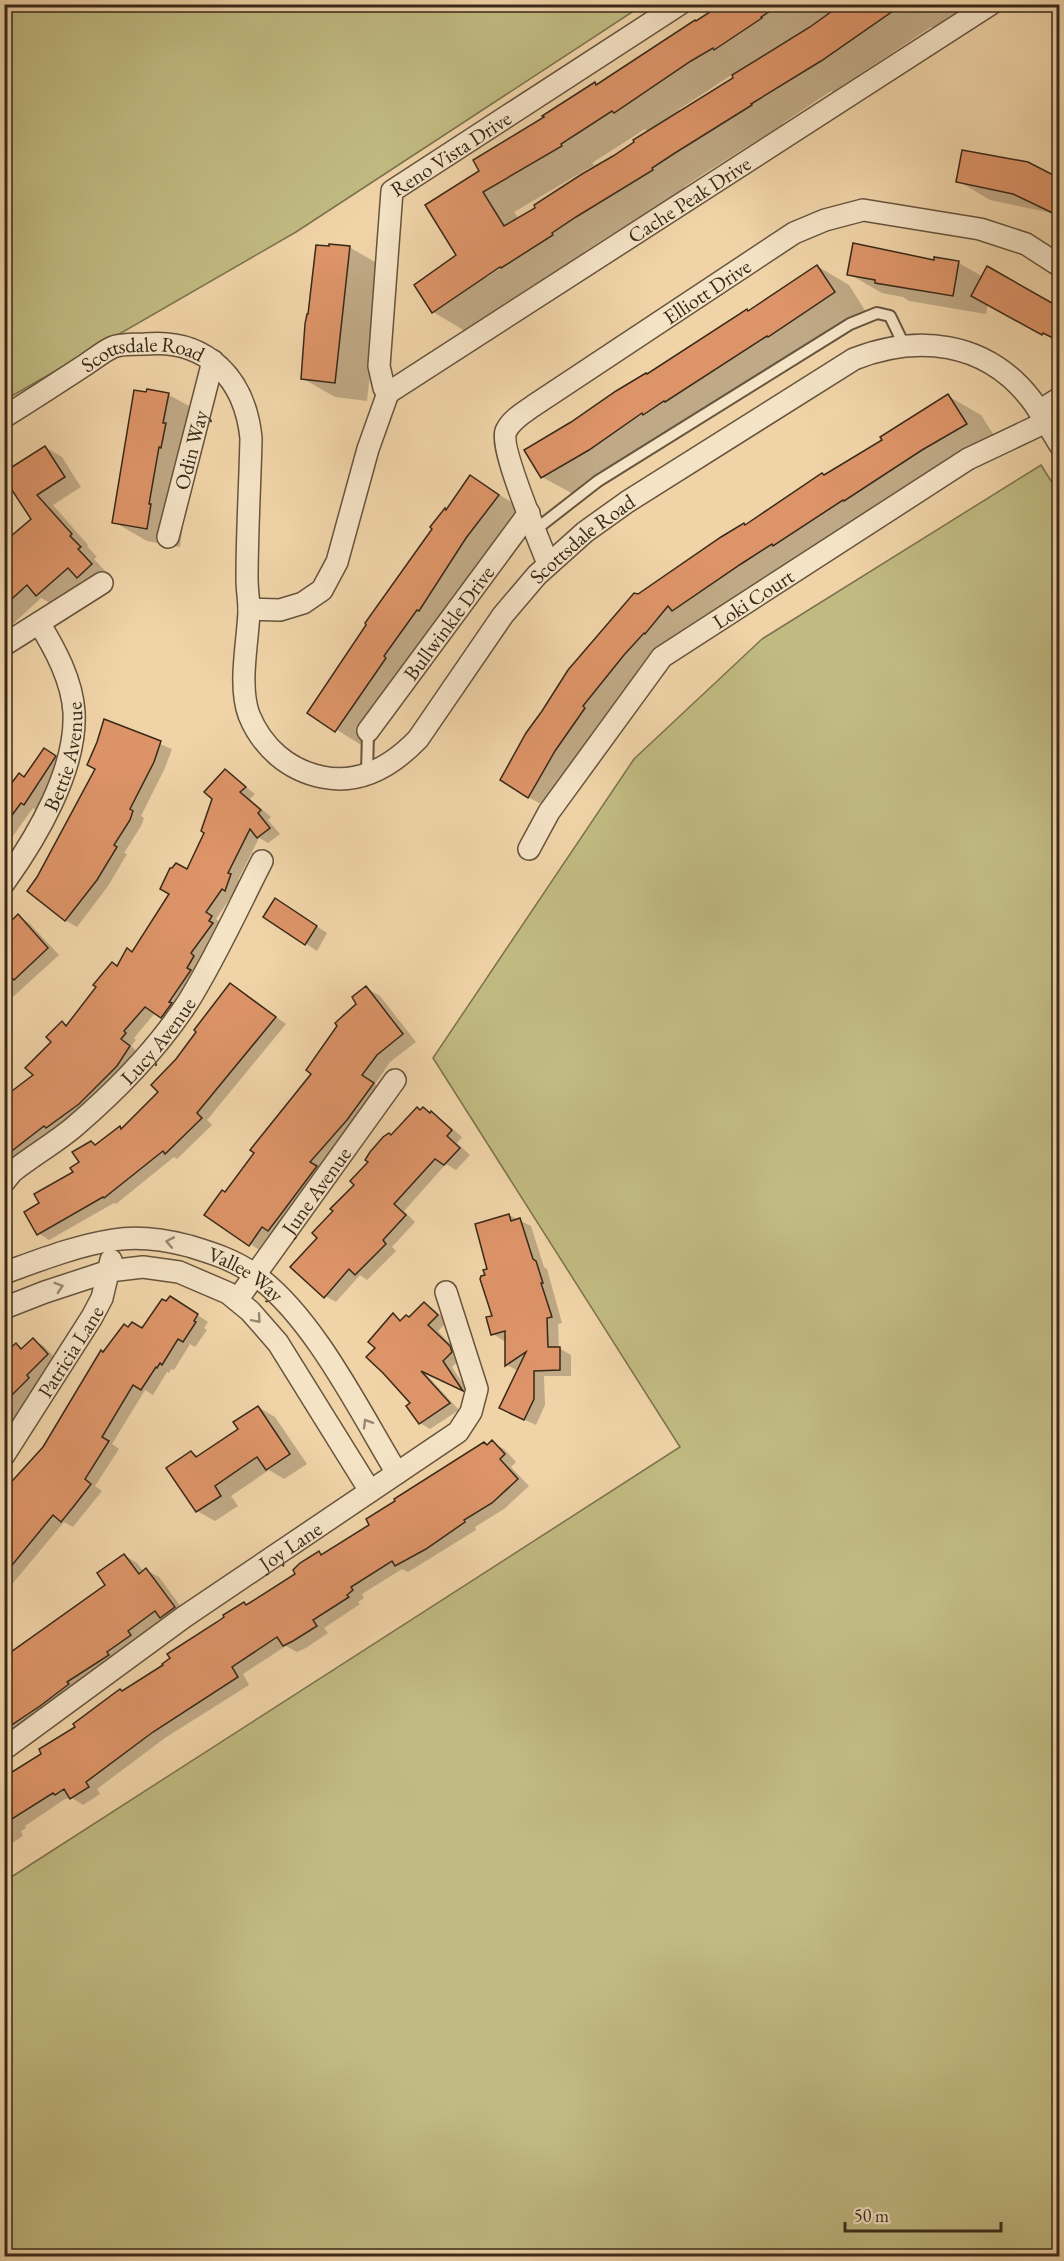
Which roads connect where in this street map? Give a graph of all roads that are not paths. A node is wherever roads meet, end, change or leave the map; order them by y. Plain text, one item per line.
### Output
1 (680, 4) edge
2 (991, 4) edge
3 (1059, 266) edge
4 (904, 345) junction
5 (213, 361) junction
6 (388, 393) junction
7 (1059, 398) edge
8 (1042, 416) junction
9 (4, 417) edge
10 (1059, 445) edge
11 (532, 522) junction
12 (168, 537) dead end
13 (548, 564) junction
14 (102, 583) dead end
15 (249, 609) junction
16 (39, 623) junction
17 (4, 645) edge
18 (368, 731) joint
19 (367, 774) junction
20 (529, 849) dead end
21 (262, 861) dead end
22 (4, 883) edge
23 (395, 1080) dead end
24 (4, 1182) edge
25 (114, 1239) junction
26 (109, 1271) junction
27 (4, 1273) edge
28 (256, 1275) junction
29 (446, 1292) dead end
30 (237, 1300) junction
31 (6, 1303) edge
32 (4, 1455) edge
33 (397, 1473) junction
34 (370, 1491) junction
35 (4, 1749) edge

1 - 6 street, Reno Vista Drive
2 - 6 street, Cache Peak Drive
3 - 11 street, Elliott Drive
4 - 8 street, Scottsdale Road
4 - 11 lane
4 - 13 street, Scottsdale Road
5 - 9 street, Scottsdale Road
5 - 12 street, Odin Way
5 - 15 street, Scottsdale Road
6 - 15 street
7 - 8 street, Loki Court
8 - 10 street, Scottsdale Road
8 - 20 street, Loki Court
11 - 13 street, Elliott Drive
11 - 18 street, Bullwinkle Drive
13 - 19 street, Scottsdale Road
14 - 16 street
15 - 19 street, Scottsdale Road
16 - 17 street
16 - 22 street, Bettie Avenue
18 - 19 lane
21 - 24 street, Lucy Avenue
23 - 28 street, June Avenue
25 - 26 street, Patricia Lane
25 - 27 street, Vallee Way
28 -> 25 street, Vallee Way
26 - 30 street, Vallee Way
31 -> 26 street, Vallee Way
26 - 32 street, Patricia Lane
28 - 30 street, June Avenue
33 -> 28 street, Vallee Way
29 - 33 street, Joy Lane
30 -> 34 street, Vallee Way
33 - 34 street, Joy Lane
34 - 35 street, Joy Lane

